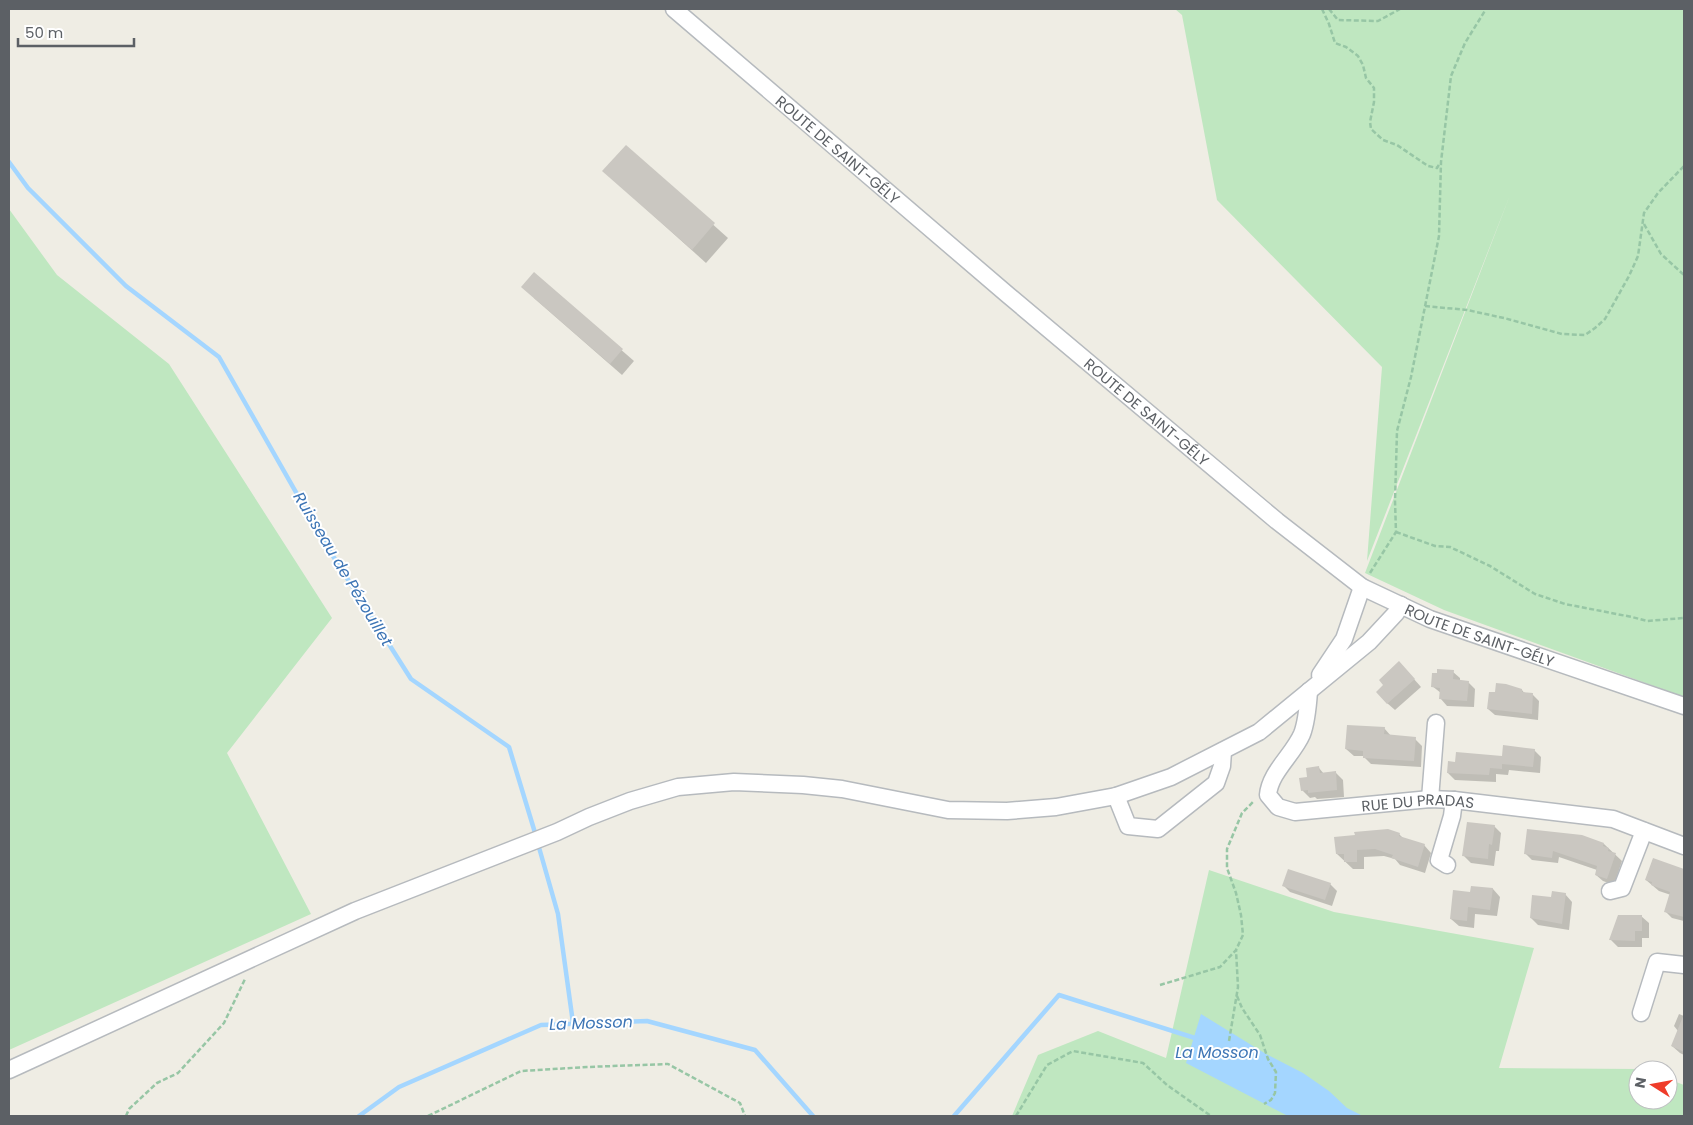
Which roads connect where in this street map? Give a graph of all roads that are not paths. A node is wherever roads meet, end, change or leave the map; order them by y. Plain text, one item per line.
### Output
1 (674, 9) edge
2 (1362, 587) junction
3 (1401, 605) junction
4 (1309, 691) junction
5 (1684, 706) edge
6 (1436, 723) dead end
7 (1223, 751) junction
8 (1116, 796) junction
9 (1430, 799) junction
10 (1454, 800) junction
11 (1644, 831) junction
12 (1684, 846) edge
13 (1447, 865) dead end
14 (1610, 891) dead end
15 (1684, 965) edge
16 (1641, 1013) dead end
17 (9, 1070) edge

1 - 2 street, ROUTE DE SAINT-GÉLY
2 - 3 street, ROUTE DE SAINT-GÉLY
2 - 4 street
3 - 4 street
3 - 5 street, ROUTE DE SAINT-GÉLY
4 - 7 street
4 - 9 street, RUE DU PRADAS
6 - 9 street
7 - 8 street
7 - 8 street
8 - 17 street
9 - 10 street, RUE DU PRADAS
10 - 11 street, RUE DU PRADAS
10 - 13 street
11 - 12 street, RUE DU PRADAS
11 - 14 street
15 - 16 street

